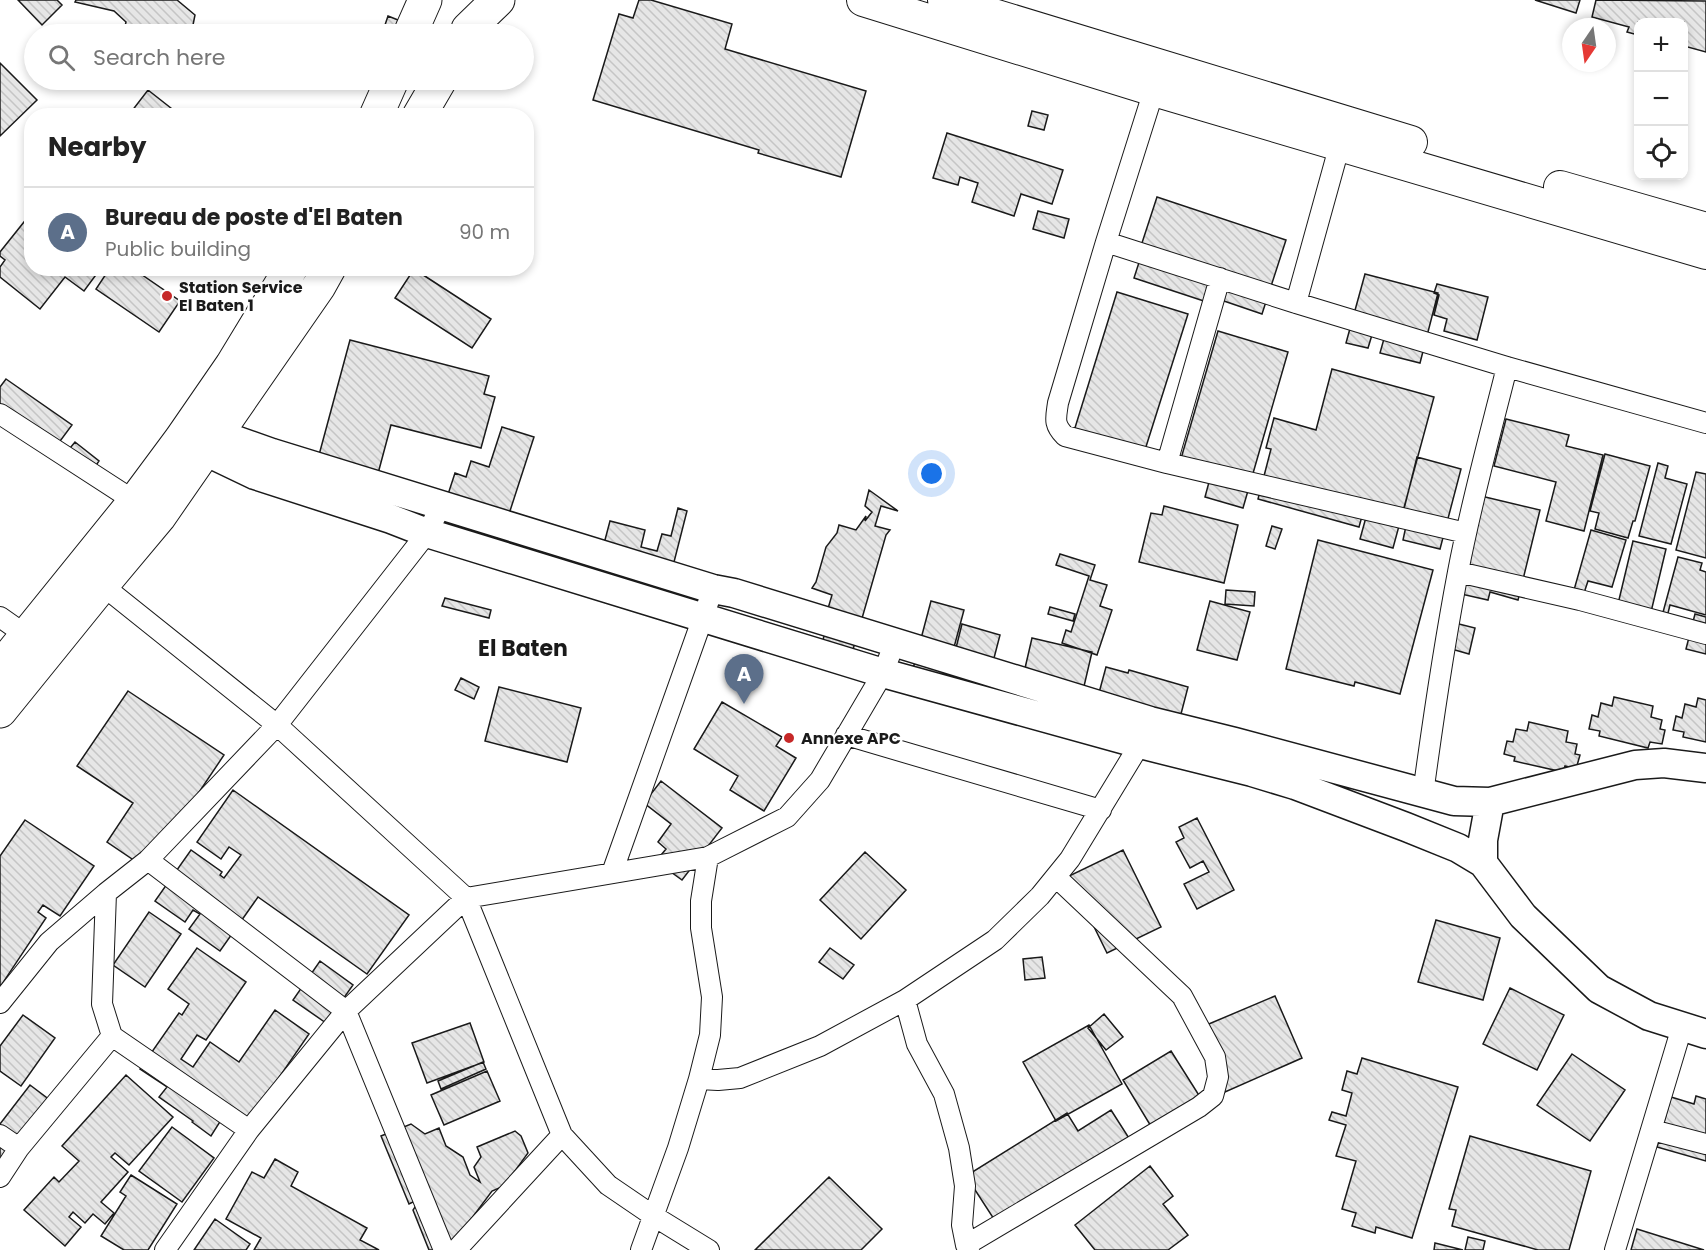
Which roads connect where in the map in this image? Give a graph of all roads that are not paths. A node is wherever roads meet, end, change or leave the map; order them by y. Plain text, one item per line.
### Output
1 (425, 0) edge
2 (482, 0) edge
3 (498, 0) edge
4 (863, 0) edge
5 (944, 0) edge
6 (414, 24) edge
7 (471, 24) edge
8 (475, 24) edge
9 (388, 90) edge
10 (434, 90) edge
11 (1154, 90) junction
12 (380, 108) edge
13 (424, 108) edge
14 (1284, 116) junction
15 (1340, 144) junction
16 (1706, 229) edge
17 (1106, 242) junction
18 (1706, 253) edge
19 (286, 276) edge
20 (323, 276) edge
21 (1220, 278) junction
22 (1296, 303) junction
23 (1507, 367) junction
24 (0, 414) edge
25 (1706, 423) edge
26 (200, 436) junction
27 (1167, 463) junction
28 (442, 504) junction
29 (147, 509) junction
30 (1466, 532) junction
31 (427, 533) junction
32 (1458, 572) junction
33 (102, 585) junction
34 (713, 589) junction
35 (0, 617) edge
36 (702, 618) junction
37 (1706, 634) edge
38 (27, 636) junction
39 (895, 642) junction
40 (0, 668) edge
41 (883, 673) junction
42 (0, 711) edge
43 (277, 725) junction
44 (1145, 733) junction
45 (846, 735) junction
46 (1706, 768) edge
47 (1294, 772) junction
48 (1423, 794) junction
49 (1490, 802) junction
50 (1101, 810) junction
51 (708, 857) junction
52 (148, 860) junction
53 (1483, 863) junction
54 (612, 873) junction
55 (1056, 877) junction
56 (106, 893) junction
57 (466, 898) junction
58 (905, 1000) junction
59 (0, 1003) edge
60 (346, 1011) junction
61 (1694, 1030) edge
62 (112, 1036) junction
63 (699, 1079) junction
64 (249, 1130) junction
65 (1652, 1130) junction
66 (562, 1135) junction
67 (0, 1136) edge
68 (1706, 1144) edge
69 (19, 1148) junction
70 (0, 1177) edge
71 (652, 1215) junction
72 (968, 1247) edge
73 (165, 1250) edge
74 (444, 1250) edge
75 (456, 1250) edge
76 (641, 1250) edge
77 (708, 1250) edge
78 (1615, 1250) edge

1 - 6 highway
2 - 7 highway
3 - 8 highway
4 - 11 main road
5 - 14 main road
9 - 12 highway
10 - 13 highway
11 - 14 main road
11 - 17 street
14 - 15 main road
14 - 16 main road
15 - 18 main road
15 - 22 street
17 - 21 street
17 - 27 street
19 - 26 highway
20 - 26 highway
21 - 22 street
21 - 27 street
22 - 23 street
23 - 25 street
23 - 30 street
24 - 29 street
26 - 28 street
26 - 29 highway
26 - 31 street
27 - 30 street
28 - 31 street
28 - 34 street
29 - 33 highway
29 - 38 highway
30 - 32 street
31 - 36 street
31 - 43 street
32 - 37 street
32 - 48 street
33 - 42 highway
33 - 43 street
34 - 36 street
34 - 39 street
35 - 38 street
36 - 41 street
36 - 54 street
38 - 40 highway
39 - 41 street
39 - 44 street
41 - 44 street
41 - 45 street
43 - 52 street
43 - 57 street
44 - 47 street
44 - 50 street
45 - 50 street
45 - 51 street
46 - 49 street
47 - 48 street
47 - 53 street
48 - 49 street
49 - 53 street
50 - 55 street
51 - 54 street
51 - 63 street
52 - 56 street
52 - 60 street
53 - 61 street
54 - 57 street
55 - 58 street
55 - 72 street
56 - 59 street
56 - 62 street
57 - 60 street
57 - 66 street
58 - 63 street
58 - 72 street
60 - 64 street
60 - 74 street
61 - 65 street
62 - 64 street
62 - 69 street
63 - 71 street
64 - 73 street
65 - 68 street
65 - 78 street
66 - 71 street
66 - 75 street
67 - 69 street
69 - 70 street
71 - 76 street
71 - 77 street

